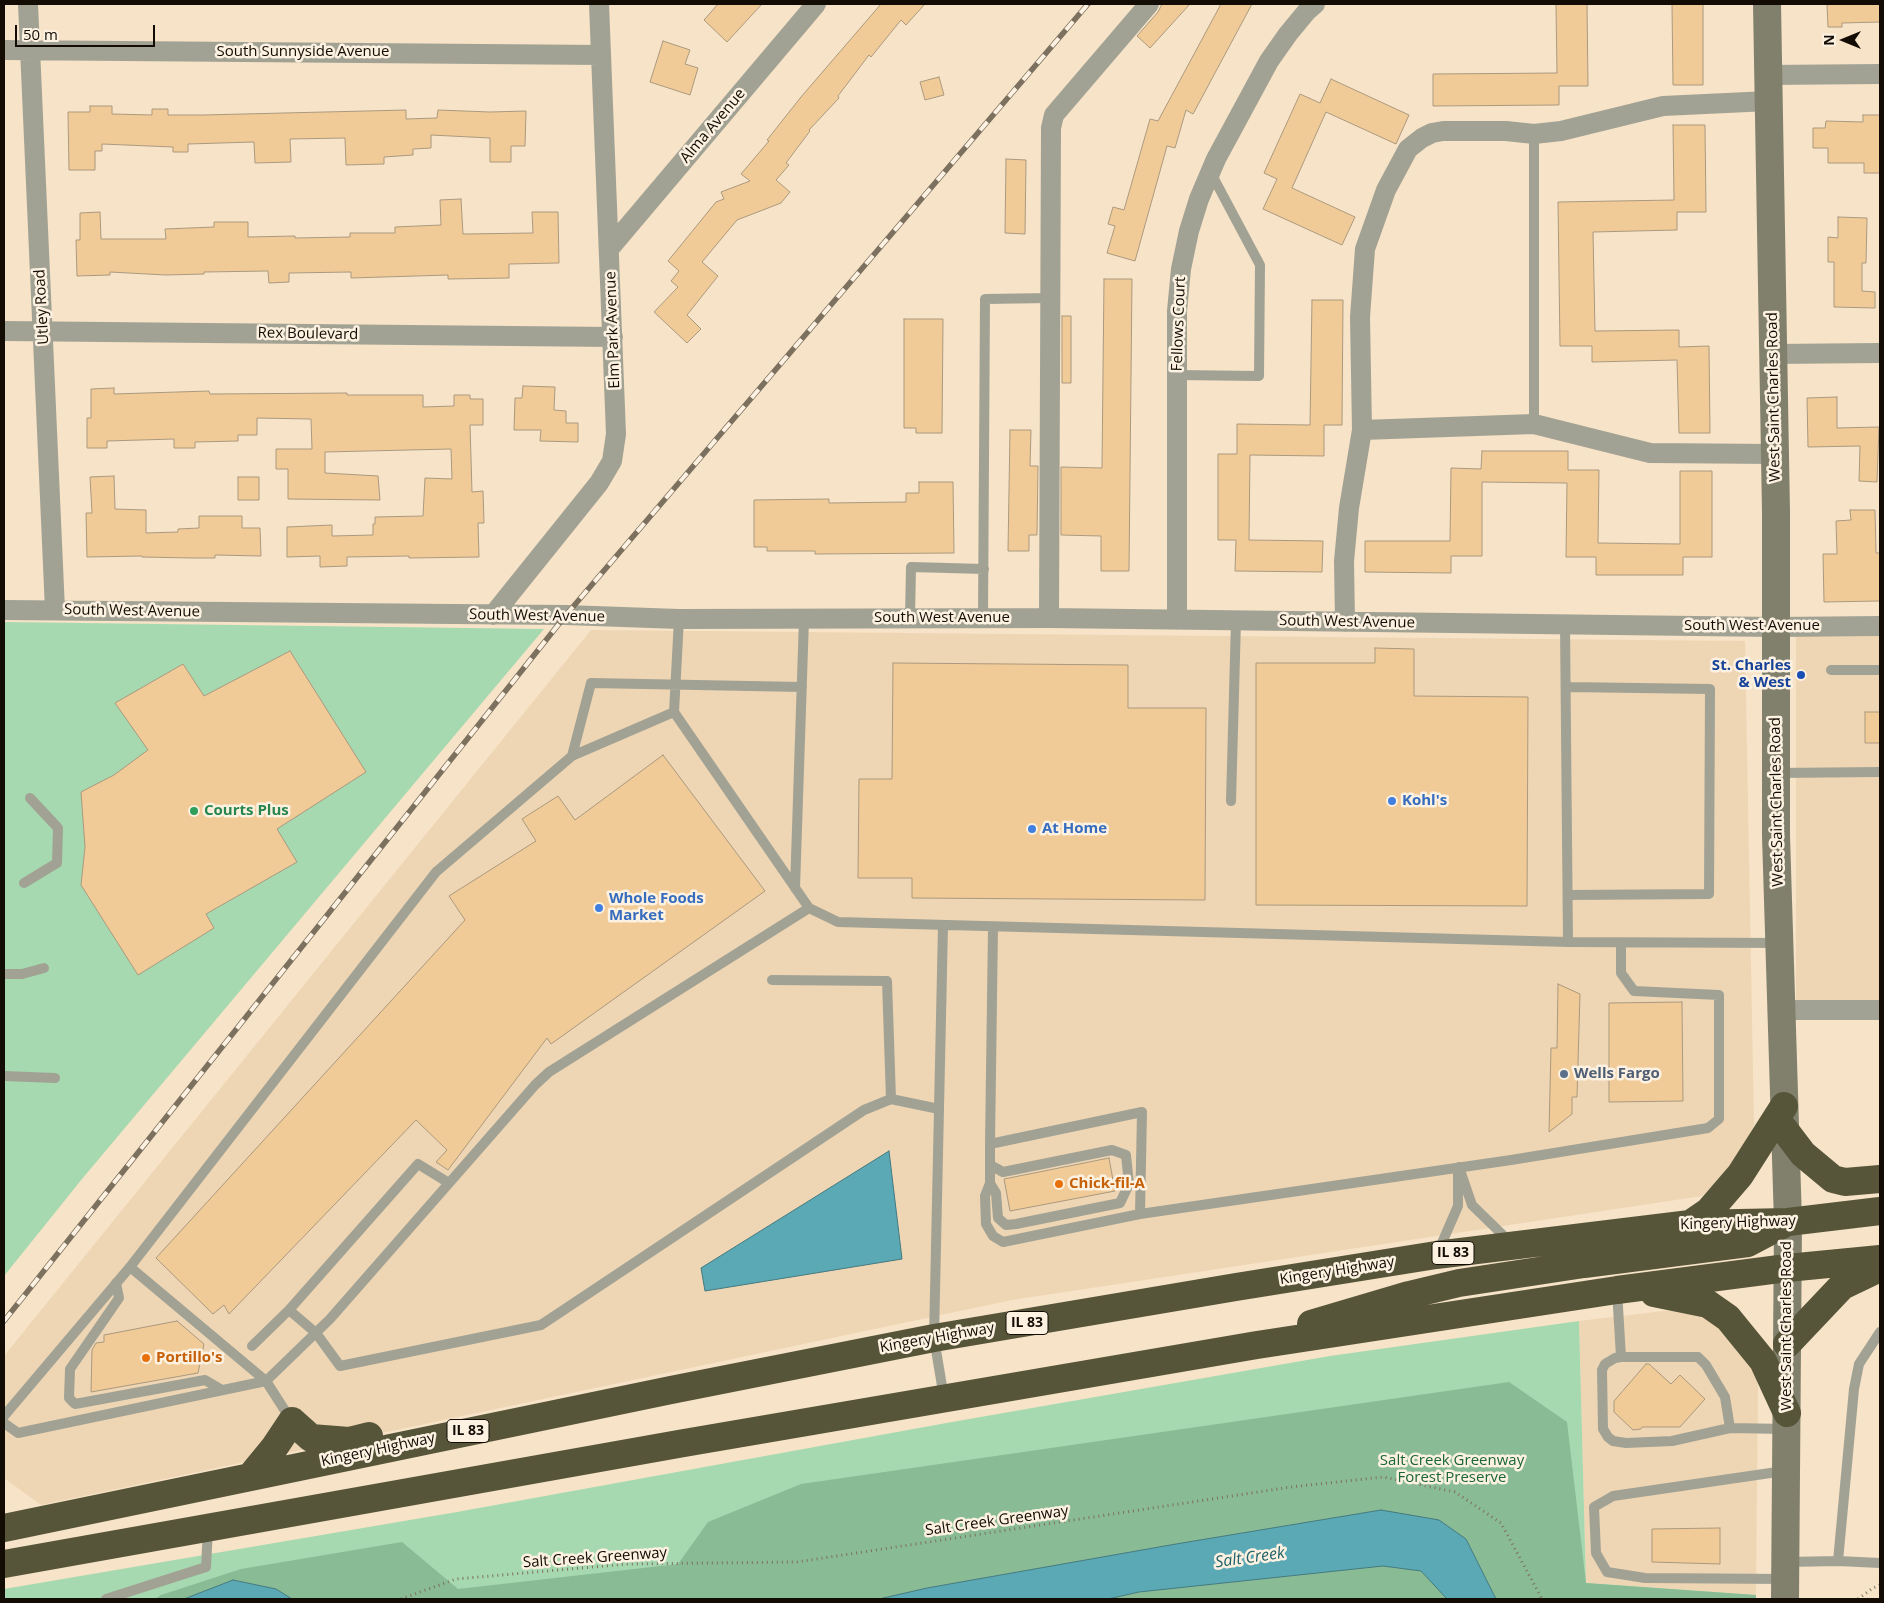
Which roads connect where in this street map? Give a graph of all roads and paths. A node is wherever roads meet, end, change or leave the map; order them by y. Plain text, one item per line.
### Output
1 (28, 4) edge
2 (599, 4) edge
3 (816, 4) edge
4 (1149, 4) edge
5 (1315, 4) edge
6 (1767, 4) edge
7 (4, 50) edge
8 (30, 50) junction
9 (601, 55) junction
10 (1880, 74) edge
11 (1769, 88) junction
12 (1534, 134) junction
13 (1211, 172) junction
14 (609, 249) junction
15 (1050, 298) junction
16 (4, 331) edge
17 (43, 331) junction
18 (613, 337) junction
19 (1880, 353) edge
20 (1772, 354) junction
21 (1177, 374) junction
22 (1534, 424) junction
23 (1362, 430) junction
24 (1775, 454) junction
25 (984, 569) junction
26 (4, 610) edge
27 (55, 610) junction
28 (493, 615) junction
29 (910, 618) junction
30 (983, 618) junction
31 (1049, 618) junction
32 (679, 619) junction
33 (804, 619) junction
34 (1176, 620) junction
35 (1236, 621) junction
36 (1345, 622) junction
37 (1565, 625) junction
38 (1880, 626) edge
39 (1776, 627) junction
40 (1831, 670) dead end
41 (1880, 670) edge
42 (675, 684) junction
43 (802, 687) junction
44 (1566, 687) junction
45 (674, 712) junction
46 (572, 756) junction
47 (1880, 772) edge
48 (1776, 773) junction
49 (30, 798) dead end
50 (1231, 801) dead end
51 (24, 883) dead end
52 (795, 888) junction
53 (1568, 895) junction
54 (808, 908) junction
55 (943, 925) junction
56 (993, 926) junction
57 (1568, 942) junction
58 (1621, 943) junction
59 (1779, 943) junction
60 (44, 968) dead end
61 (4, 974) edge
62 (772, 980) dead end
63 (1781, 1010) junction
64 (1880, 1010) edge
65 (4, 1076) edge
66 (55, 1078) dead end
67 (891, 1098) junction
68 (938, 1108) junction
69 (1784, 1118) junction
70 (990, 1144) junction
71 (990, 1165) junction
72 (1459, 1167) junction
73 (1880, 1179) edge
74 (449, 1183) junction
75 (990, 1183) junction
76 (1880, 1211) edge
77 (1140, 1214) junction
78 (1788, 1222) junction
79 (1690, 1224) junction
80 (1513, 1246) junction
81 (1436, 1255) junction
82 (1880, 1259) edge
83 (130, 1267) junction
84 (1787, 1268) junction
85 (1880, 1268) edge
86 (116, 1283) junction
87 (1625, 1289) junction
88 (289, 1310) junction
89 (1880, 1332) edge
90 (316, 1333) junction
91 (934, 1338) junction
92 (1786, 1344) junction
93 (1257, 1345) junction
94 (252, 1346) dead end
95 (1621, 1356) junction
96 (266, 1381) junction
97 (222, 1390) junction
98 (944, 1398) junction
99 (558, 1413) junction
100 (4, 1416) edge
101 (292, 1421) junction
102 (1786, 1421) junction
103 (4, 1423) edge
104 (1730, 1428) junction
105 (1786, 1471) junction
106 (251, 1476) junction
107 (4, 1528) edge
108 (208, 1528) junction
109 (1838, 1561) junction
110 (1880, 1563) edge
111 (4, 1564) edge
112 (1786, 1580) edge
113 (1880, 1585) edge
114 (106, 1599) edge
115 (400, 1599) edge
116 (1542, 1599) edge
117 (1858, 1599) edge

1 - 8 street, Utley Road
2 - 9 street, Elm Park Avenue
3 - 14 street, Alma Avenue
4 - 15 street
5 - 13 street, Fellows Court
6 - 11 main road, West Saint Charles Road
7 - 8 street, South Sunnyside Avenue
8 - 9 street, South Sunnyside Avenue
8 - 17 street, Utley Road
9 - 14 street, Elm Park Avenue
10 - 11 street
11 - 12 street
11 - 20 main road, West Saint Charles Road
12 - 22 lane
12 - 23 street
13 - 21 street, Fellows Court
13 - 21 lane
14 - 18 street, Elm Park Avenue
15 - 25 lane
15 - 31 street
16 - 17 street, Rex Boulevard
17 - 18 street, Rex Boulevard
17 - 27 street, Utley Road
18 - 28 street, Elm Park Avenue
19 - 20 street
20 - 24 main road, West Saint Charles Road
21 - 34 street, Fellows Court
22 - 23 street
22 - 24 street
23 - 36 street
24 - 39 main road, West Saint Charles Road
25 - 29 lane
25 - 30 lane
26 - 27 street, South West Avenue
27 - 28 street, South West Avenue
28 - 32 street, South West Avenue
29 - 30 street, South West Avenue
29 - 33 street, South West Avenue
30 - 31 street, South West Avenue
31 - 34 street, South West Avenue
32 - 33 street, South West Avenue
32 - 42 lane
33 - 43 lane
34 - 35 street, South West Avenue
35 - 36 street, South West Avenue
35 - 50 lane
36 - 37 street, South West Avenue
37 - 39 street, South West Avenue
37 - 44 lane
38 - 39 street, South West Avenue
39 - 48 main road, West Saint Charles Road
40 - 41 lane
42 - 43 lane
42 - 45 lane
42 - 46 lane
43 - 52 lane
44 - 53 lane
44 - 53 lane
45 - 46 lane
45 - 52 lane
46 - 83 lane
47 - 48 lane
48 - 59 main road, West Saint Charles Road
49 - 51 lane
52 - 54 lane
53 - 57 lane
54 - 55 lane
54 - 74 lane
55 - 56 lane
55 - 68 lane
56 - 57 lane
56 - 70 lane
57 - 58 lane
58 - 59 lane
58 - 72 lane
59 - 63 main road, West Saint Charles Road
60 - 61 lane
62 - 67 lane
63 - 64 street
63 - 69 main road, West Saint Charles Road
65 - 66 lane
67 - 68 lane
67 - 90 lane
68 - 91 lane
69 - 73 highway
69 - 78 main road, West Saint Charles Road
69 - 79 highway
70 - 71 lane
70 - 77 lane
71 - 75 lane
71 - 75 lane
72 - 77 lane
72 - 80 lane
72 - 81 lane
74 - 88 lane
74 - 90 lane
75 - 77 lane
76 - 78 highway, Kingery Highway / IL 83
78 - 79 highway, Kingery Highway / IL 83
78 - 84 main road, West Saint Charles Road
78 - 93 highway
79 - 80 highway, Kingery Highway / IL 83
80 - 81 highway, Kingery Highway / IL 83
81 - 91 highway, Kingery Highway / IL 83
82 - 84 highway
83 - 86 lane
83 - 96 lane
84 - 87 highway
84 - 92 main road, West Saint Charles Road
85 - 92 highway
86 - 97 lane
86 - 100 lane
87 - 93 highway
87 - 95 lane
87 - 102 highway
88 - 90 lane
88 - 94 lane
89 - 109 lane
90 - 96 lane
91 - 98 lane
91 - 99 highway, Kingery Highway / IL 83
92 - 102 main road, West Saint Charles Road
93 - 98 highway
95 - 104 lane
95 - 104 lane
96 - 97 lane
96 - 101 lane
97 - 103 lane
98 - 108 highway
99 - 101 highway
99 - 106 highway, Kingery Highway / IL 83
101 - 106 highway
102 - 104 lane
102 - 105 main road, West Saint Charles Road
105 - 112 main road, West Saint Charles Road
105 - 112 lane
106 - 107 highway, Kingery Highway / IL 83
108 - 111 highway
108 - 114 lane
109 - 110 lane
109 - 112 lane
113 - 117 path
115 - 116 path, Salt Creek Greenway

